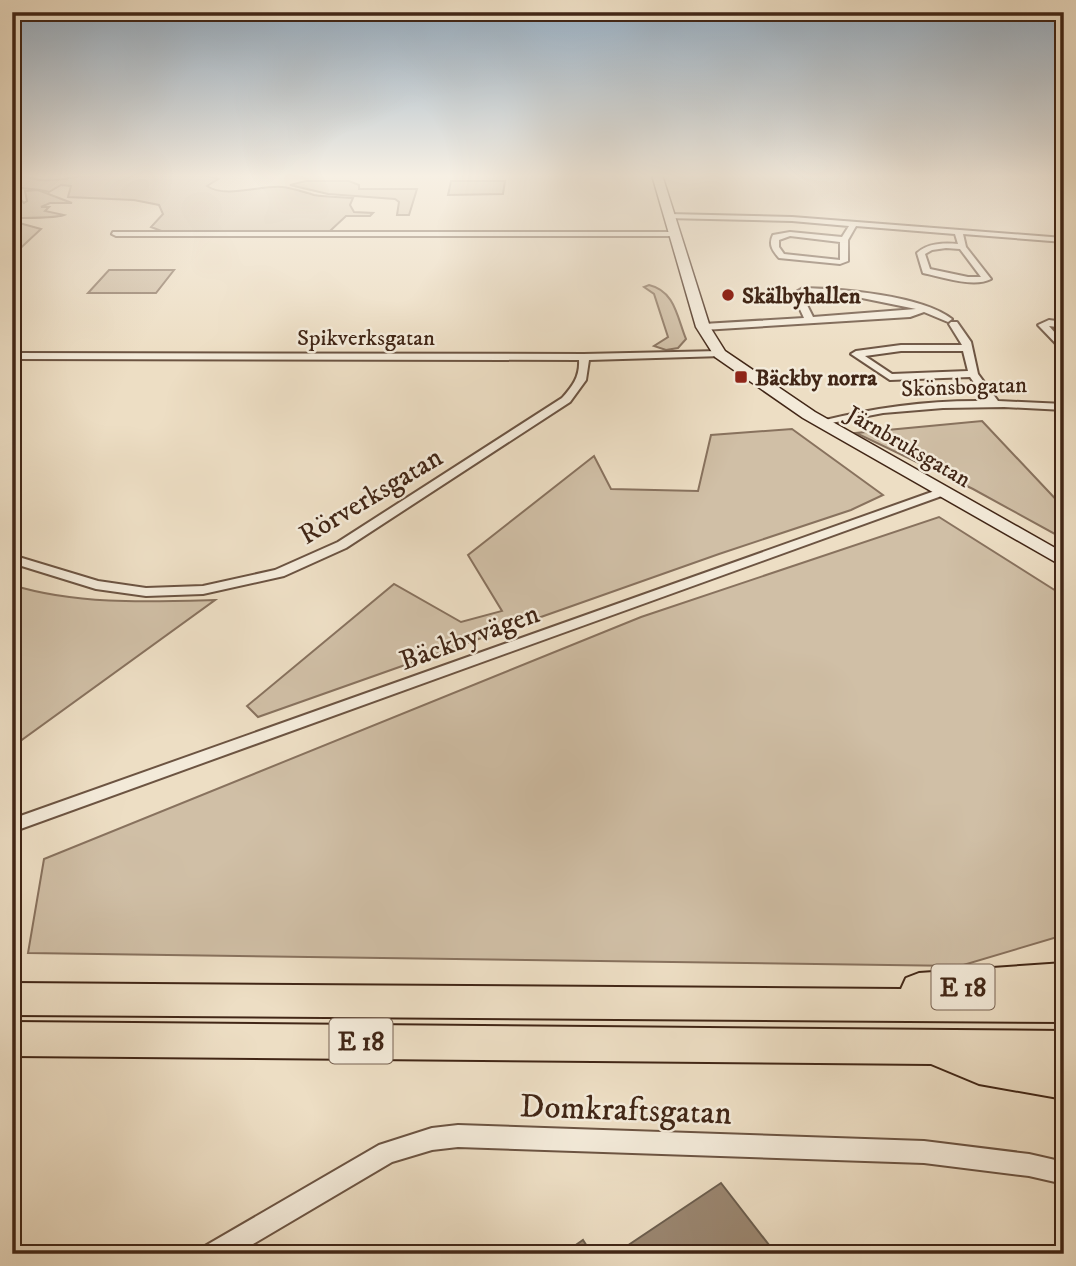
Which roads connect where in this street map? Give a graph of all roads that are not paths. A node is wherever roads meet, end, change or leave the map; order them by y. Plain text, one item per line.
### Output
1 (674, 234) edge
2 (784, 234) edge
3 (785, 234) edge
4 (848, 234) edge
5 (958, 234) edge
6 (974, 234) edge
7 (844, 240) junction
8 (1064, 240) edge
9 (961, 247) junction
10 (923, 310) junction
11 (810, 321) junction
12 (1064, 325) edge
13 (703, 327) junction
14 (967, 348) junction
15 (1064, 349) edge
16 (720, 354) junction
17 (12, 356) edge
18 (584, 356) junction
19 (972, 374) junction
20 (995, 404) junction
21 (1064, 407) edge
22 (825, 423) junction
23 (943, 492) junction
24 (12, 559) edge
25 (1064, 561) edge
26 (12, 826) edge
27 (1064, 978) edge
28 (12, 999) edge
29 (865, 1005) junction
30 (1064, 1006) edge
31 (12, 1039) edge
32 (928, 1047) junction
33 (1064, 1048) edge
34 (1064, 1081) edge
35 (1064, 1173) edge
36 (213, 1254) edge

1 - 13 street, Järnbruksgatan
2 - 7 street
3 - 7 street
4 - 7 street
5 - 9 street
6 - 8 street
9 - 9 street
10 - 11 street
10 - 11 street
10 - 14 street
11 - 13 street
12 - 15 street
13 - 16 street, Järnbruksgatan
14 - 19 street
14 - 19 street
16 - 18 street, Spikverksgatan
16 - 22 street, Järnbruksgatan
17 - 18 street, Spikverksgatan
18 - 24 street, Rörverksgatan
19 - 20 street
20 - 21 street, Skönsbogatan
20 - 22 street, Skönsbogatan
22 - 23 street, Järnbruksgatan
23 - 25 street, Järnbruksgatan
23 - 26 street, Bäckbyvägen
27 - 29 highway, E 18
28 - 29 highway, E 18
29 - 30 highway, E 18
31 - 32 highway, E 18
32 - 33 highway, E 18
32 - 34 highway, E 18
35 - 36 street, Domkraftsgatan

